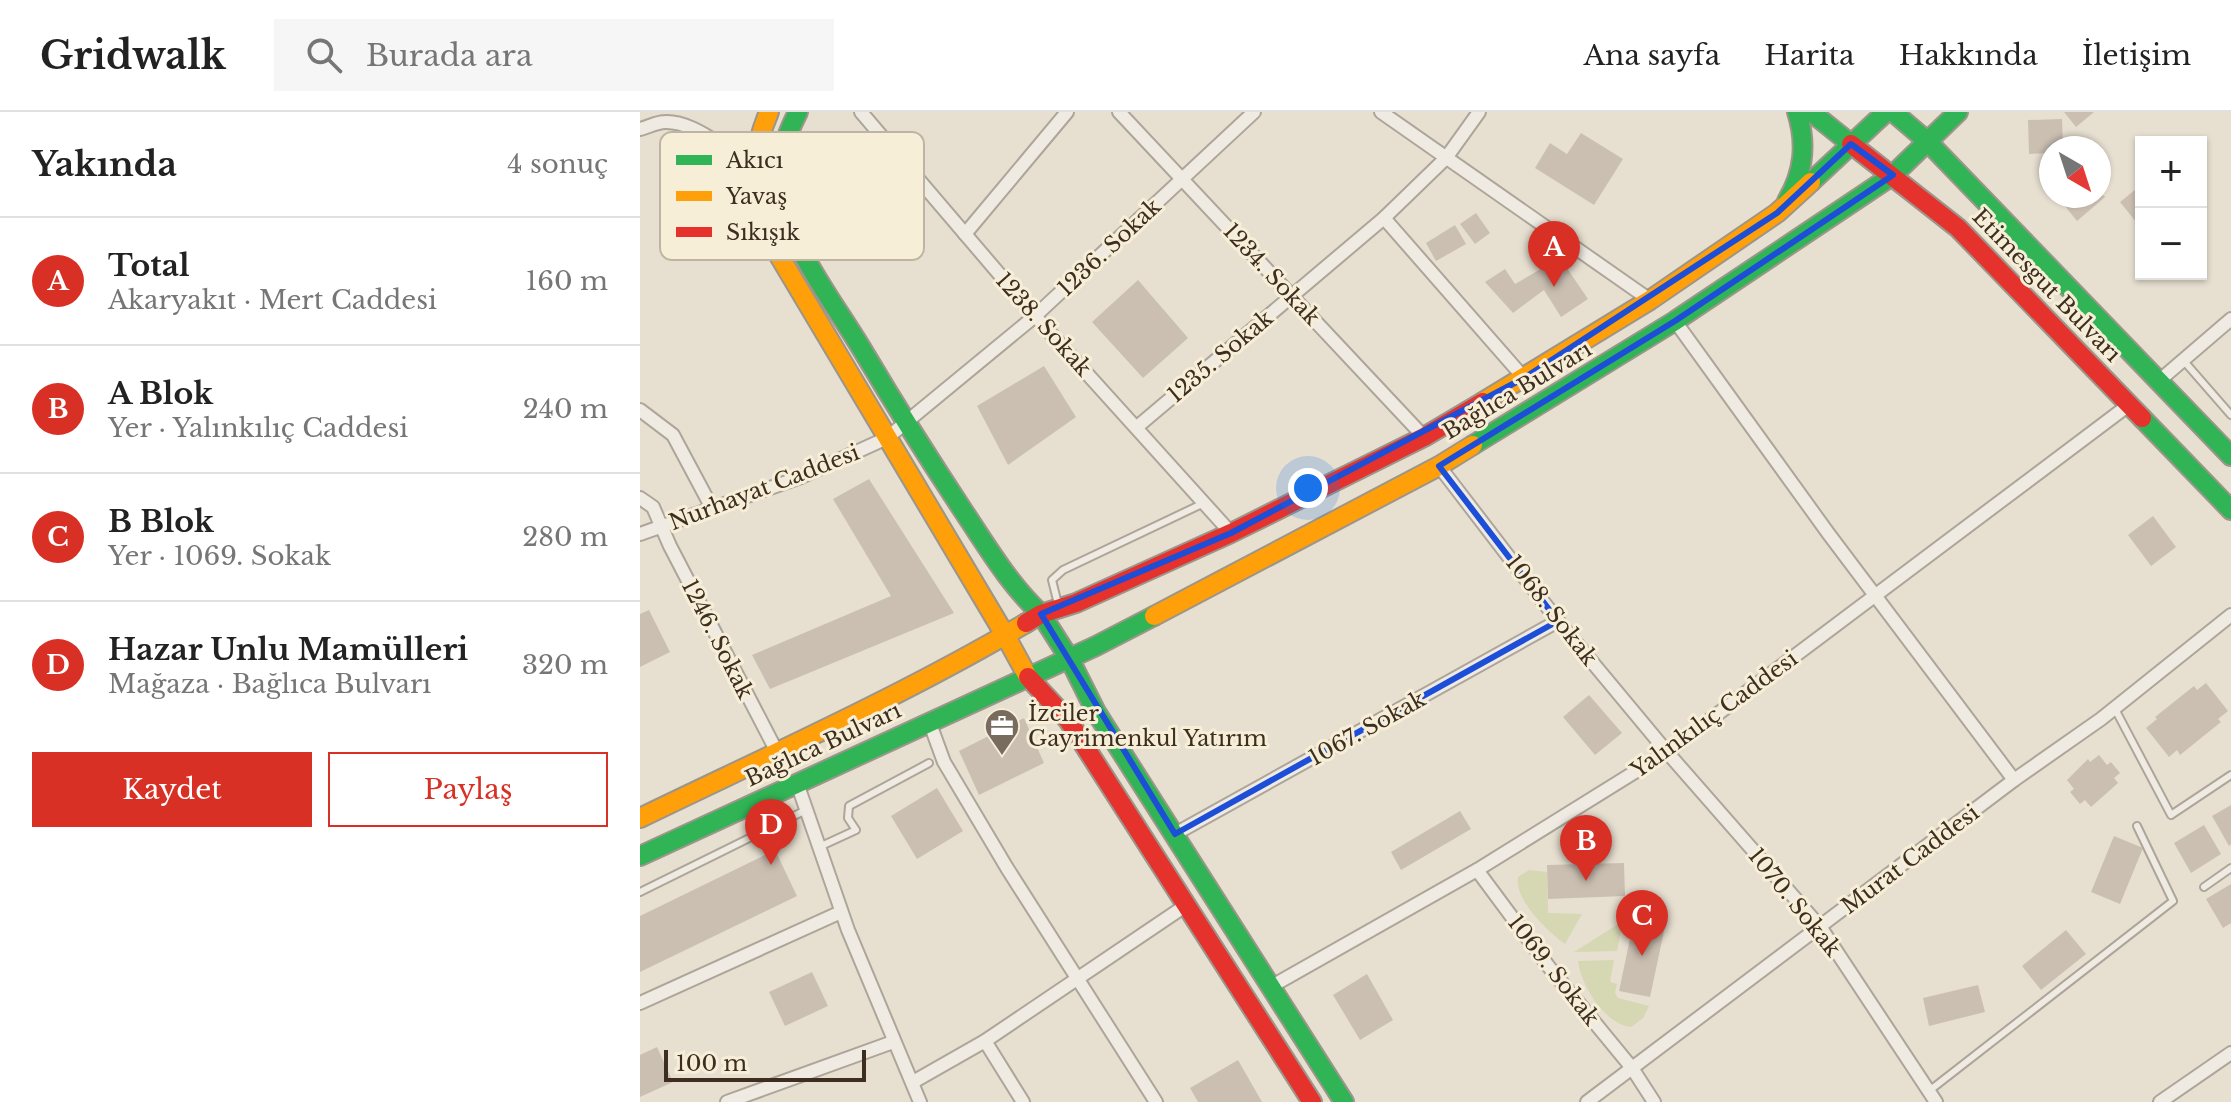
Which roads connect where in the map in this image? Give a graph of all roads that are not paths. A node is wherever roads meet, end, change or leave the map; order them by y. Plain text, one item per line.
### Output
1 (769, 112) edge
2 (798, 112) edge
3 (861, 112) edge
4 (1067, 112) edge
5 (1119, 112) edge
6 (1254, 112) edge
7 (1381, 112) edge
8 (1479, 112) edge
9 (1797, 112) edge
10 (1811, 112) edge
11 (1886, 112) edge
12 (1893, 112) edge
13 (1958, 112) edge
14 (663, 117) edge
15 (640, 129) edge
16 (696, 132) edge
17 (760, 132) edge
18 (788, 132) edge
19 (878, 132) edge
20 (1927, 141) junction
21 (1851, 144) junction
22 (1446, 158) junction
23 (1893, 175) junction
24 (1182, 178) junction
25 (924, 186) edge
26 (1777, 213) junction
27 (1384, 218) junction
28 (965, 234) junction
29 (782, 260) edge
30 (810, 260) edge
31 (1293, 295) junction
32 (1650, 300) junction
33 (1035, 316) junction
34 (2231, 319) edge
35 (1675, 321) junction
36 (2183, 360) junction
37 (1524, 378) junction
38 (2160, 380) junction
39 (2130, 404) junction
40 (640, 410) edge
41 (2231, 415) edge
42 (907, 423) junction
43 (1137, 427) junction
44 (1424, 437) junction
45 (887, 438) junction
46 (2231, 456) edge
47 (1439, 466) junction
48 (640, 498) edge
49 (1204, 503) junction
50 (712, 508) junction
51 (2231, 510) edge
52 (663, 526) junction
53 (1231, 533) junction
54 (640, 534) edge
55 (1876, 596) junction
56 (1050, 611) junction
57 (2231, 615) edge
58 (1558, 621) junction
59 (1005, 635) junction
60 (1069, 658) junction
61 (1028, 677) junction
62 (2115, 708) junction
63 (929, 721) junction
64 (777, 752) junction
65 (1667, 752) junction
66 (929, 763) dead end
67 (2231, 775) edge
68 (2014, 780) junction
69 (797, 783) junction
70 (806, 810) junction
71 (640, 818) edge
72 (2137, 826) dead end
73 (1175, 834) junction
74 (819, 847) junction
75 (640, 856) edge
76 (2231, 868) edge
77 (1477, 870) junction
78 (2204, 887) dead end
79 (640, 892) edge
80 (1185, 906) junction
81 (841, 912) junction
82 (1821, 928) junction
83 (1078, 978) junction
84 (1272, 986) junction
85 (640, 1003) edge
86 (985, 1041) junction
87 (893, 1042) junction
88 (2231, 1053) edge
89 (1632, 1068) junction
90 (913, 1082) junction
91 (1932, 1096) edge
92 (727, 1102) edge
93 (920, 1102) edge
94 (1023, 1102) edge
95 (1156, 1102) edge
96 (1312, 1102) edge
97 (1344, 1102) edge
98 (1587, 1102) edge
99 (1654, 1102) edge
100 (2160, 1102) edge

1 - 17 main road
2 - 18 main road
3 - 19 street, 1238. Sokak
4 - 28 street
5 - 24 street, 1234. Sokak
6 - 24 street, 1236. Sokak
7 - 22 street
8 - 22 street, 1235. Sokak
9 - 26 main road
10 - 21 main road, Etimesgut Bulvarı
11 - 21 main road, Bağlıca Bulvarı
12 - 20 main road, Etimesgut Bulvarı
13 - 20 main road, Bağlıca Bulvarı
14 - 15 street
14 - 16 street
20 - 23 main road, Bağlıca Bulvarı
20 - 38 main road, Etimesgut Bulvarı
21 - 23 main road, Etimesgut Bulvarı
21 - 26 main road, Bağlıca Bulvarı
22 - 27 street, 1235. Sokak
22 - 32 street
23 - 35 main road, Bağlıca Bulvarı
23 - 39 main road, Etimesgut Bulvarı
24 - 31 street, 1234. Sokak
24 - 33 street, 1236. Sokak
25 - 28 street, 1238. Sokak
26 - 32 main road, Bağlıca Bulvarı
27 - 31 street, 1235. Sokak
27 - 37 street
28 - 33 street, 1238. Sokak
29 - 45 main road
30 - 42 main road
31 - 43 street, 1235. Sokak
31 - 44 street, 1234. Sokak
32 - 37 main road, Bağlıca Bulvarı
33 - 42 street, 1236. Sokak
33 - 43 street, 1238. Sokak
34 - 36 street
35 - 47 main road, Bağlıca Bulvarı
35 - 55 street
36 - 38 street
36 - 41 lane
37 - 44 main road, Bağlıca Bulvarı
38 - 46 main road, Etimesgut Bulvarı
39 - 51 main road, Etimesgut Bulvarı
39 - 55 street, Yalınkılıç Caddesi
40 - 50 street
42 - 45 street, 1236. Sokak
42 - 56 main road
43 - 49 street, 1238. Sokak
44 - 53 main road, Bağlıca Bulvarı
45 - 50 street, Nurhayat Caddesi
45 - 59 main road
47 - 58 street, 1068. Sokak
47 - 60 main road, Bağlıca Bulvarı
48 - 52 street, 1246. Sokak
49 - 53 street, 1238. Sokak
49 - 56 lane
50 - 52 street, Nurhayat Caddesi
52 - 54 street, Nurhayat Caddesi
52 - 64 street, 1246. Sokak
53 - 56 main road, Bağlıca Bulvarı
55 - 65 street, Yalınkılıç Caddesi
55 - 68 street
56 - 59 main road, Bağlıca Bulvarı
56 - 60 main road
57 - 62 street, Murat Caddesi
58 - 65 street, 1068. Sokak
58 - 73 street, 1067. Sokak
59 - 61 main road
59 - 64 main road, Bağlıca Bulvarı
60 - 61 main road, Bağlıca Bulvarı
60 - 73 main road
61 - 63 main road, Bağlıca Bulvarı
61 - 80 main road
62 - 67 lane
62 - 68 street, Murat Caddesi
63 - 69 main road, Bağlıca Bulvarı
63 - 83 street
64 - 71 main road, Bağlıca Bulvarı
65 - 77 street, Yalınkılıç Caddesi
65 - 82 street, 1070. Sokak
66 - 74 lane
68 - 82 street, Murat Caddesi
69 - 70 street
69 - 75 main road, Bağlıca Bulvarı
70 - 74 street
70 - 79 lane
72 - 91 lane
73 - 84 main road
74 - 81 street
76 - 78 lane
77 - 84 street, Yalınkılıç Caddesi
77 - 89 street, 1069. Sokak
80 - 83 street
80 - 96 main road
81 - 85 street
81 - 87 street
82 - 89 street, Murat Caddesi
82 - 91 street, 1070. Sokak
83 - 86 street
83 - 95 street
84 - 97 main road
86 - 90 street
86 - 94 street
87 - 90 street
87 - 92 street
88 - 100 street
89 - 98 street, Murat Caddesi
89 - 99 street, 1069. Sokak
90 - 93 street

